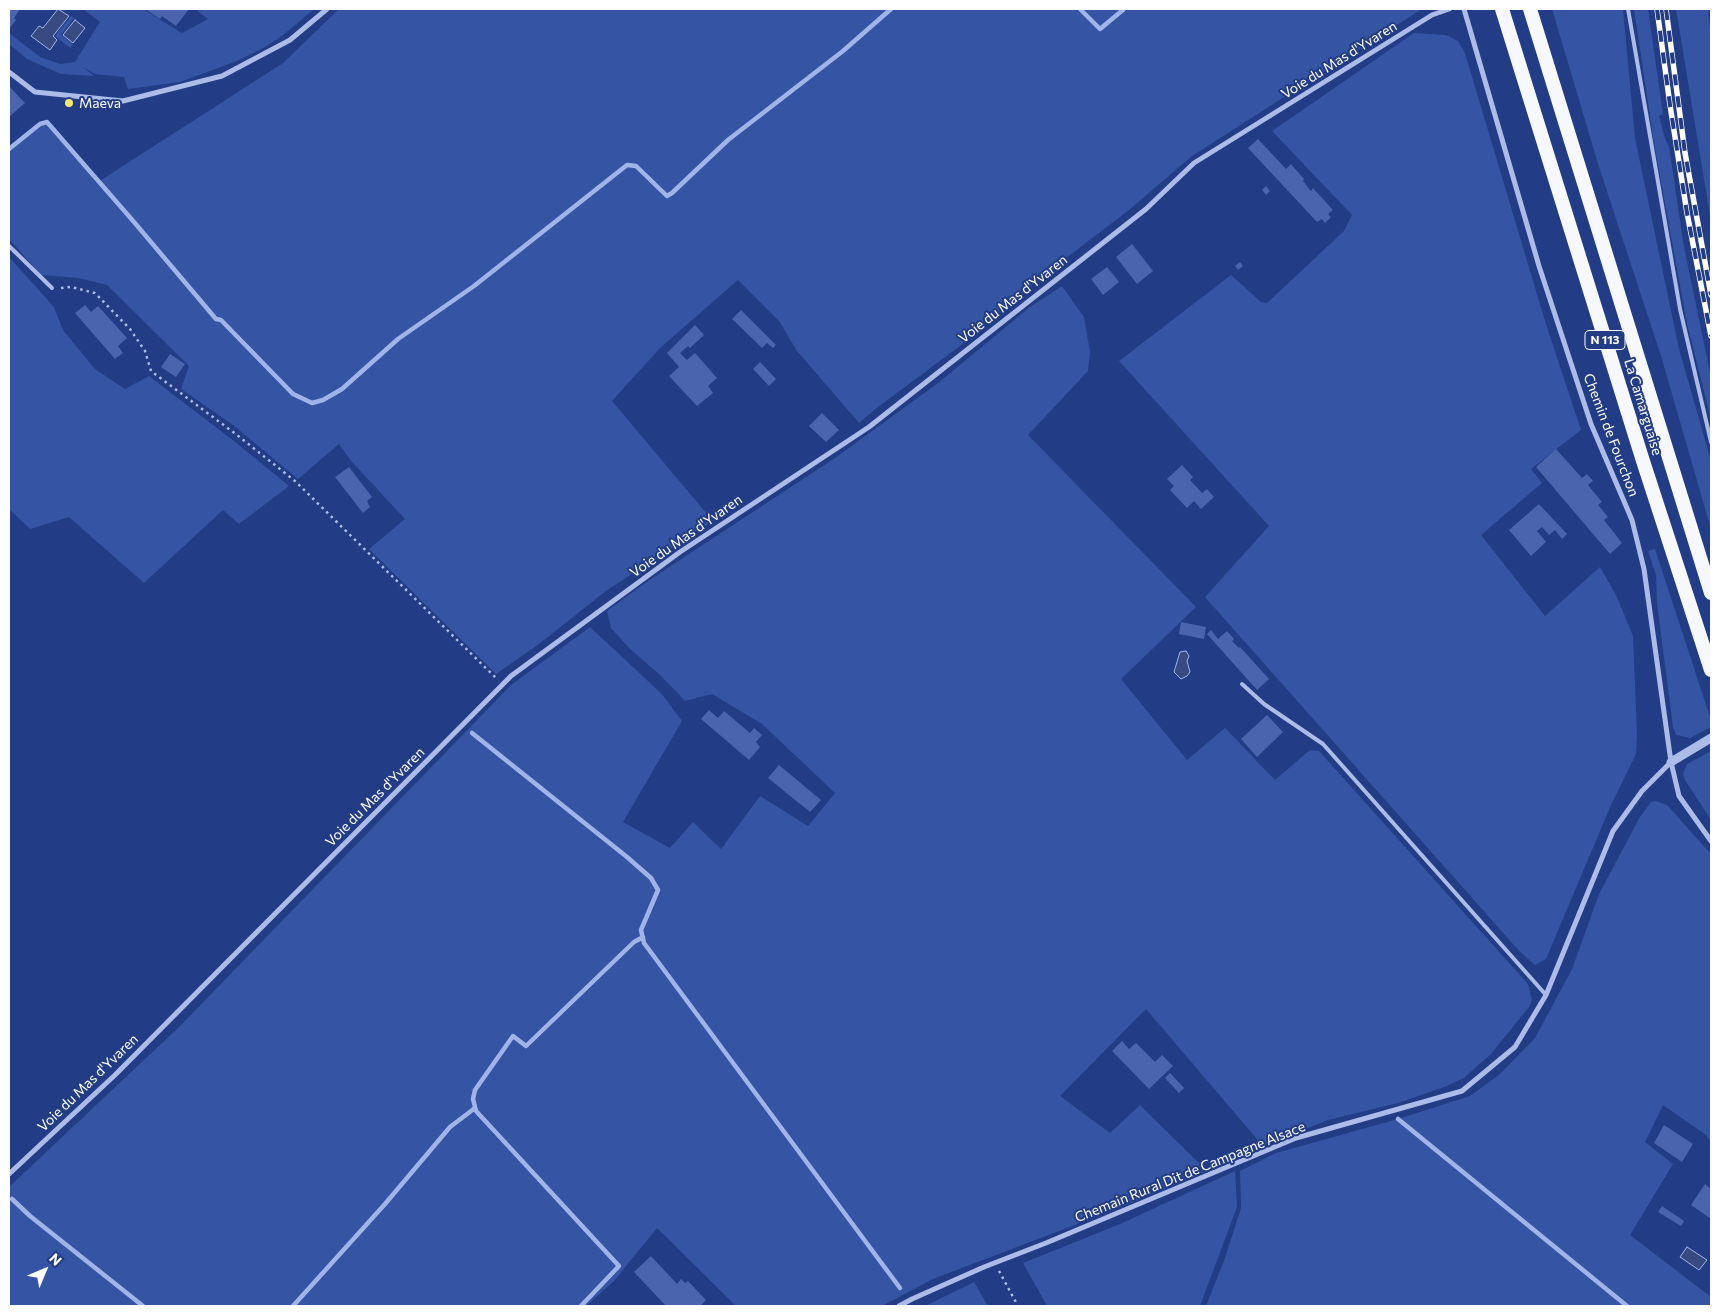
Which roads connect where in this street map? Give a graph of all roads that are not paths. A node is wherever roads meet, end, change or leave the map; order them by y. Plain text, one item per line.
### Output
1 (327, 9) edge
2 (1449, 9) edge
3 (1464, 9) edge
4 (1502, 9) edge
5 (1530, 9) edge
6 (1628, 9) edge
7 (9, 72) edge
8 (9, 246) edge
9 (52, 288) road end
10 (1711, 442) edge
11 (1711, 593) edge
12 (1711, 670) edge
13 (1242, 684) dead end
14 (1711, 738) edge
15 (1671, 762) junction
16 (1711, 840) edge
17 (1546, 995) junction
18 (9, 1174) edge
19 (899, 1306) edge

1 - 7 street
2 - 18 street, Voie du Mas d'Yvaren
3 - 15 street, Chemin de Fourchon
4 - 12 highway, La Camarguaise / N 113
5 - 11 highway, La Camarguaise / N 113
6 - 10 lane
8 - 9 lane
13 - 17 lane
14 - 15 street
15 - 16 street, Chemin de Fourchon
15 - 17 street, Chemain Rural Dit de Campagne Alsace
17 - 19 street, Chemain Rural Dit de Campagne Alsace

